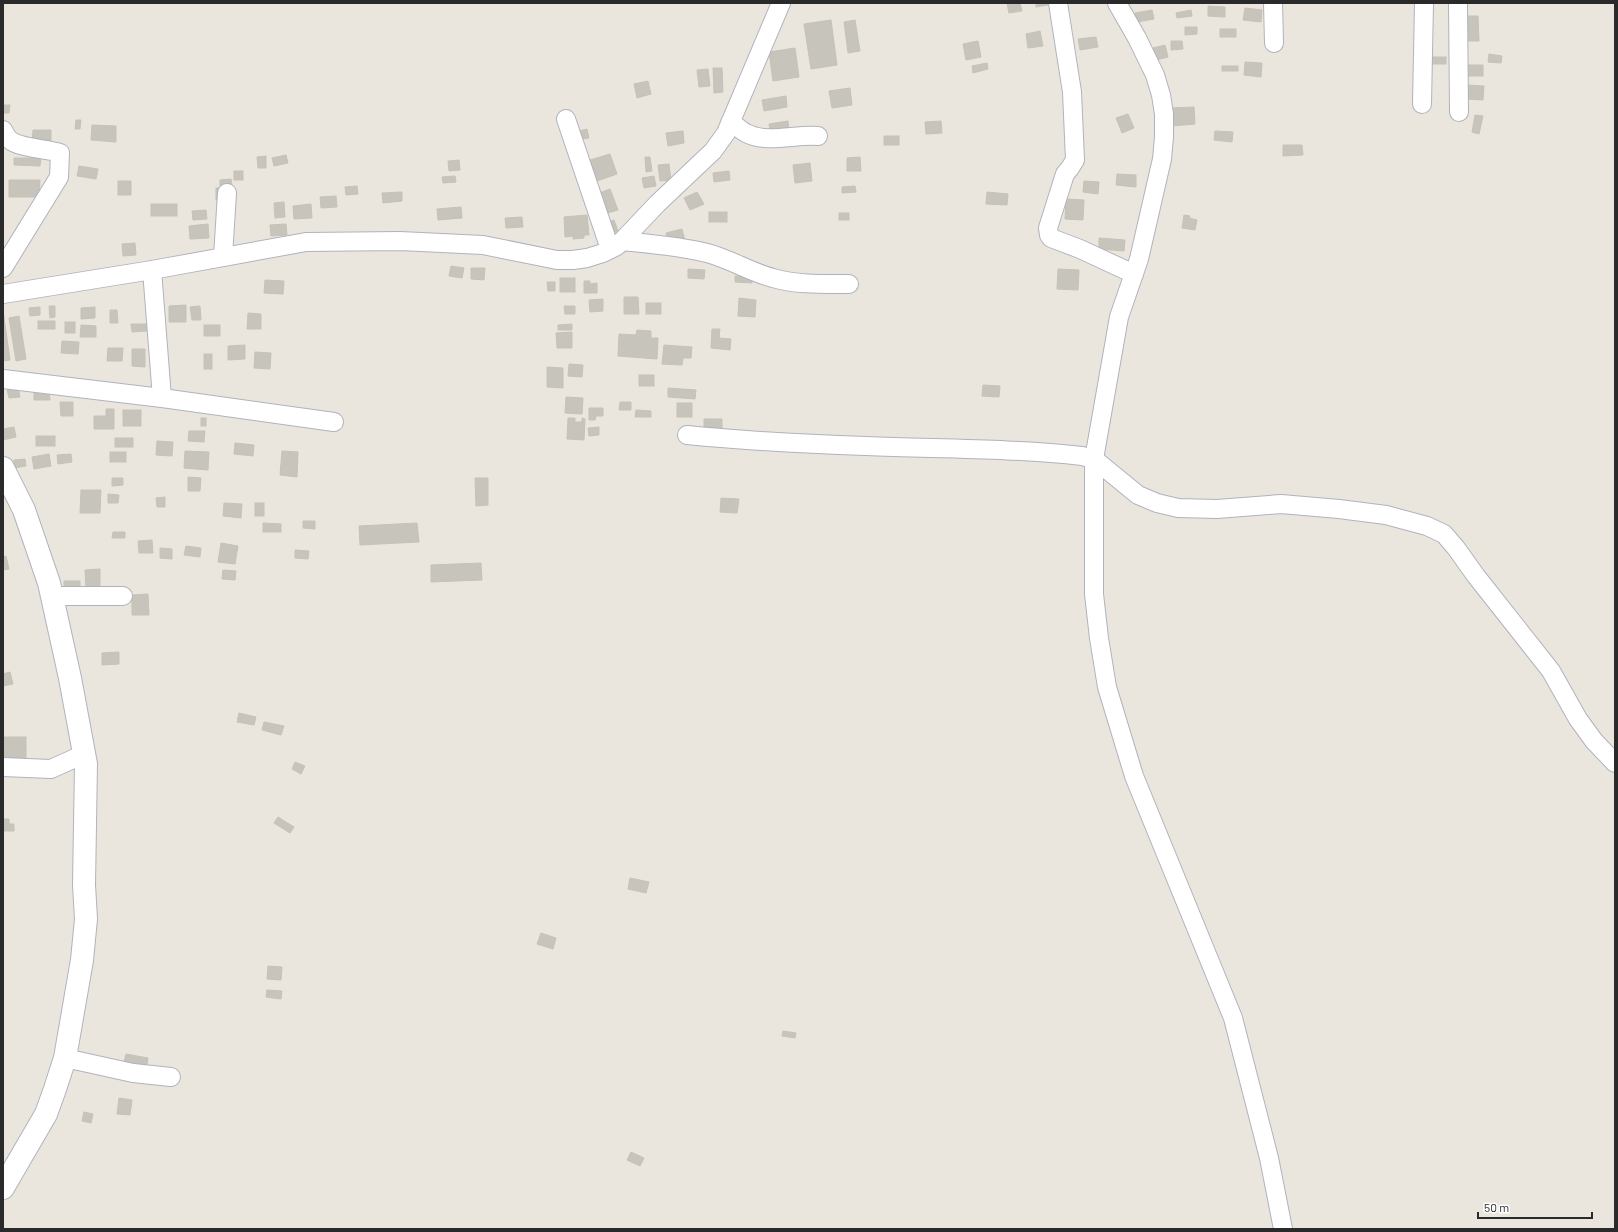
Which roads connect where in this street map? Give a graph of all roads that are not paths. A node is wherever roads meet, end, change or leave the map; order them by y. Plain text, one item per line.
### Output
1 (781, 3) edge
2 (1058, 3) edge
3 (1117, 3) edge
4 (1273, 3) edge
5 (1424, 3) edge
6 (1458, 3) edge
7 (1274, 43) dead end
8 (1422, 104) dead end
9 (1459, 112) dead end
10 (566, 120) dead end
11 (730, 121) junction
12 (3, 130) edge
13 (818, 136) dead end
14 (227, 193) dead end
15 (616, 245) junction
16 (222, 257) junction
17 (3, 268) edge
18 (152, 270) junction
19 (1134, 274) junction
20 (849, 284) dead end
21 (3, 294) edge
22 (3, 379) edge
23 (162, 398) junction
24 (334, 422) dead end
25 (687, 435) dead end
26 (1094, 459) junction
27 (3, 468) edge
28 (52, 596) junction
29 (123, 596) dead end
30 (84, 754) junction
31 (1615, 763) edge
32 (3, 767) edge
33 (65, 1058) junction
34 (171, 1077) dead end
35 (3, 1188) edge
36 (1283, 1229) edge

1 - 11 street
2 - 19 street
3 - 19 street
4 - 7 street
5 - 8 street
6 - 9 street
10 - 15 street
11 - 13 street
11 - 15 street
12 - 17 street
14 - 16 street
15 - 16 street
15 - 20 street
16 - 18 street
18 - 21 street
18 - 23 street
19 - 26 street
22 - 23 street
23 - 24 street
25 - 26 street
26 - 31 street
26 - 36 street
27 - 28 street
28 - 29 street
28 - 30 street
30 - 32 street
30 - 33 street
33 - 34 street
33 - 35 street

